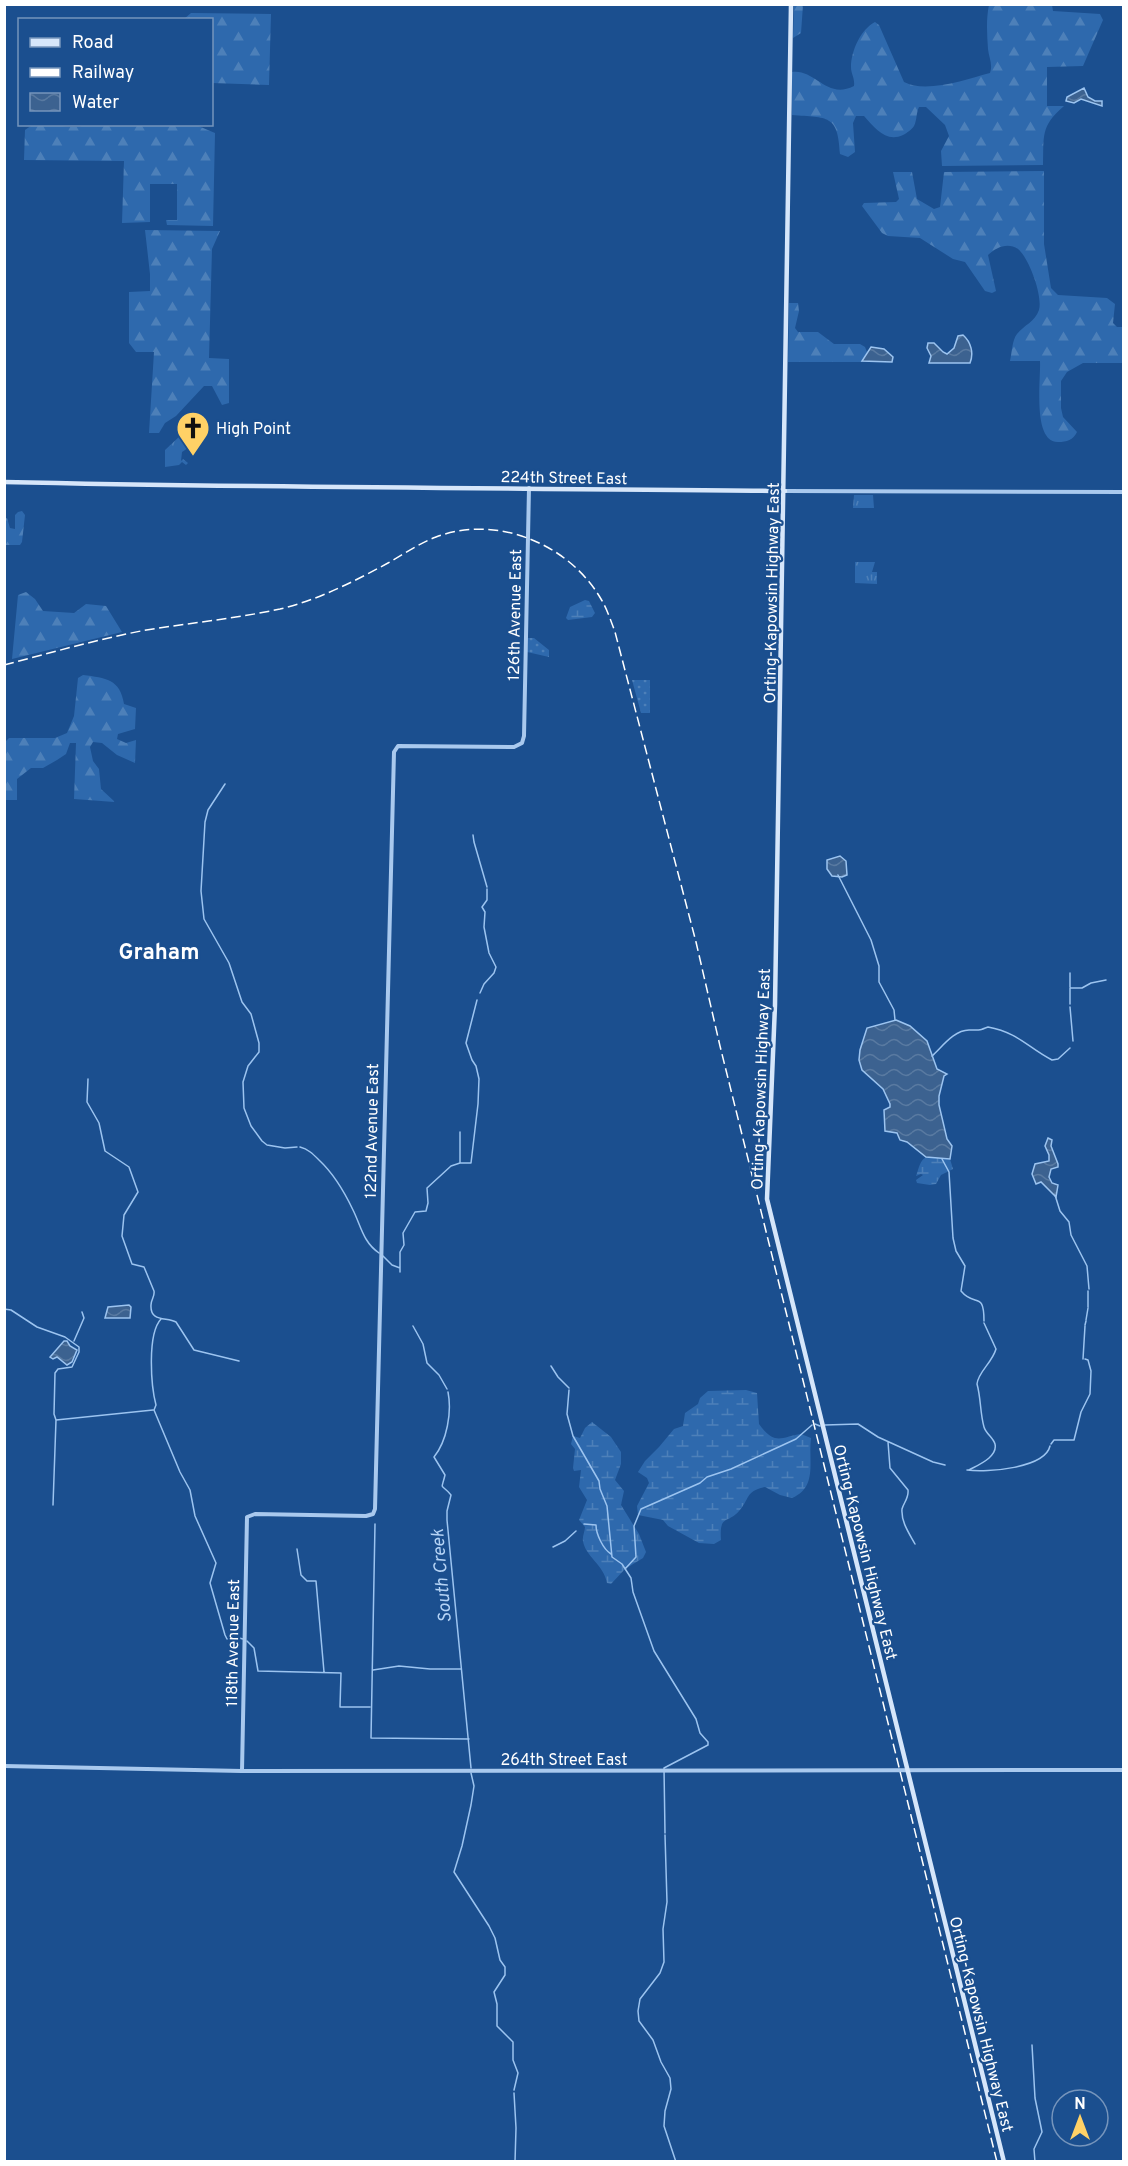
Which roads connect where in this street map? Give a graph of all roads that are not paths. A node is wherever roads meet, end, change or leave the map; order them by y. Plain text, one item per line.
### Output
1 (791, 4) edge
2 (4, 482) edge
3 (529, 487) junction
4 (785, 491) junction
5 (1124, 492) edge
6 (395, 747) joint
7 (248, 1517) joint
8 (4, 1766) edge
9 (1124, 1770) edge
10 (242, 1771) junction
11 (907, 1771) junction
12 (1004, 2162) edge

1 - 4 main road, Orting-Kapowsin Highway East
2 - 3 main road, 224th Street East
3 - 4 main road, 224th Street East
3 - 6 street, 126th Avenue East
4 - 5 street, 224th Street East
4 - 11 main road, Orting-Kapowsin Highway East
6 - 7 street, 122nd Avenue East
7 - 10 street, 118th Avenue East
8 - 10 street, 264th Street East
9 - 11 street, 264th Street East
10 - 11 street, 264th Street East
11 - 12 main road, Orting-Kapowsin Highway East

